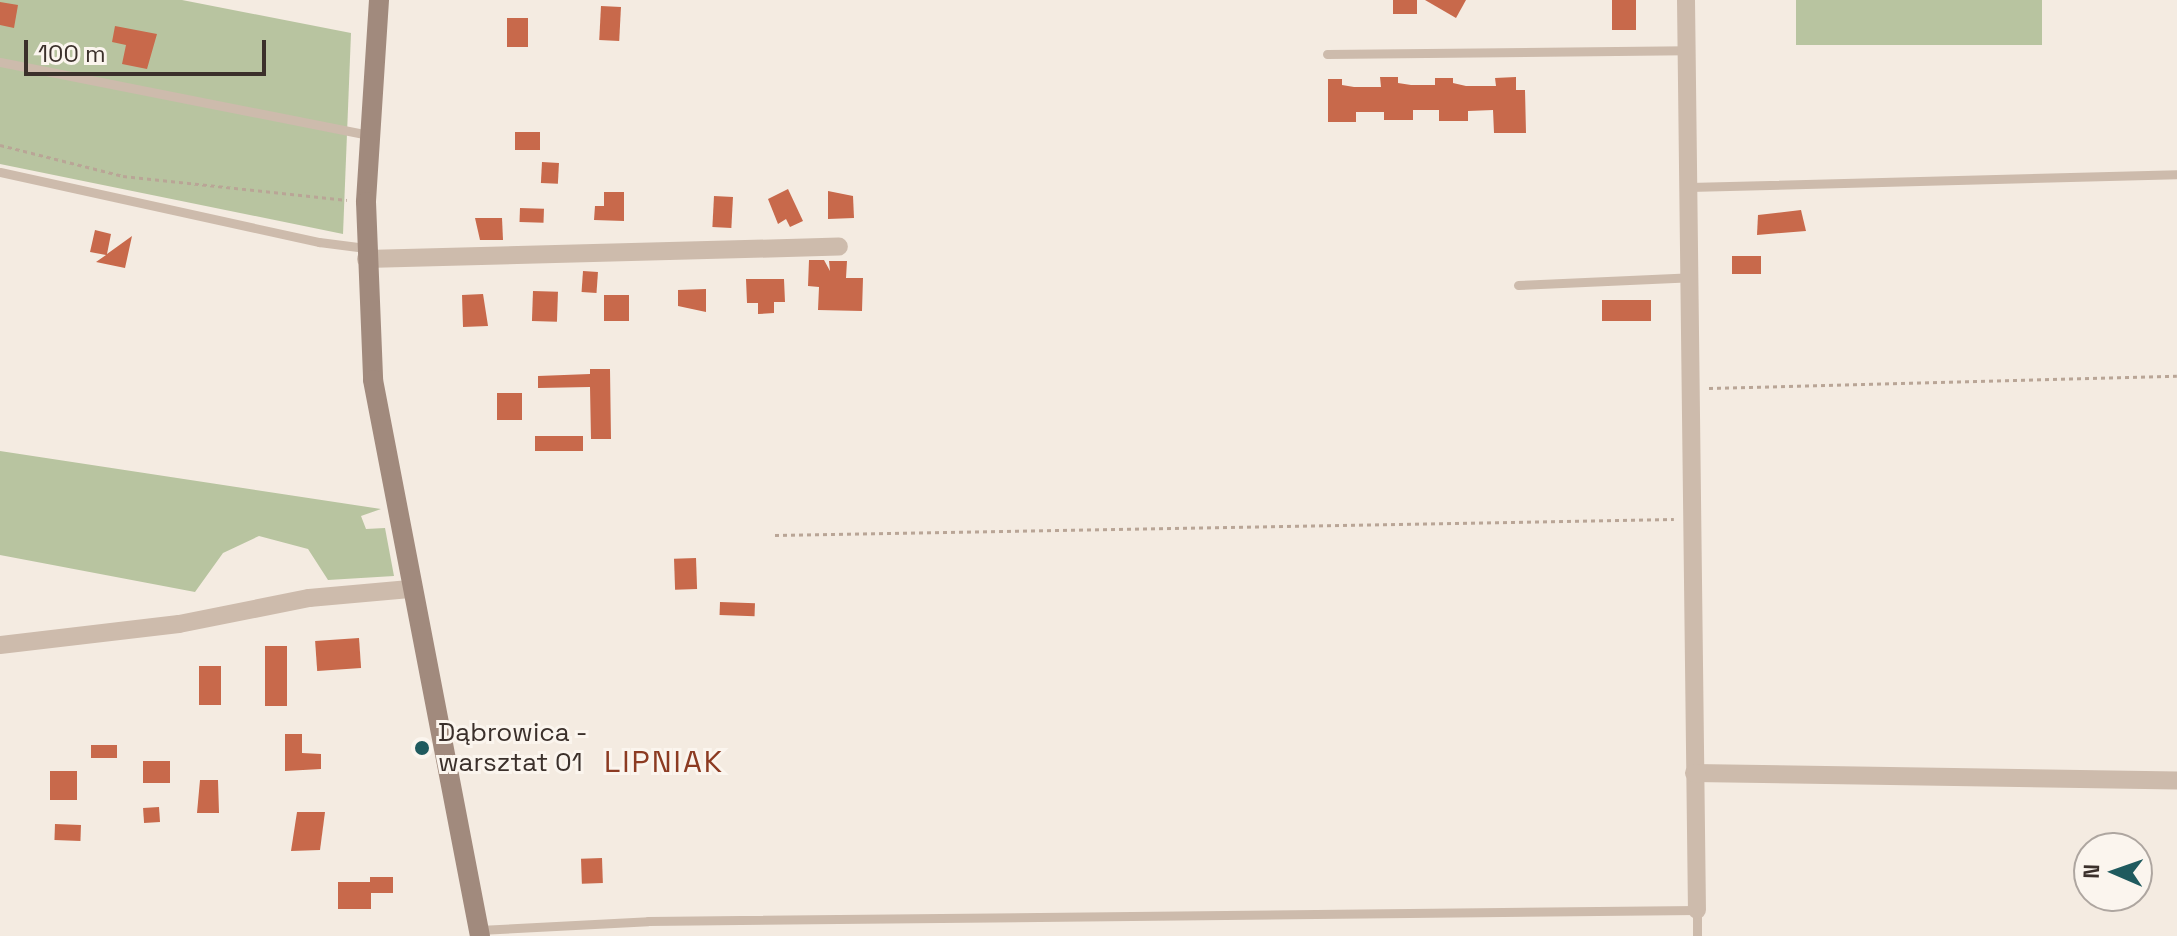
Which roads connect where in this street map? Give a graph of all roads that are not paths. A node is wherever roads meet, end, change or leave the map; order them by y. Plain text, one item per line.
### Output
1 (379, 0) edge
2 (1686, 0) edge
3 (1686, 50) junction
4 (1327, 54) dead end
5 (0, 62) edge
6 (369, 135) junction
7 (0, 172) edge
8 (2177, 174) edge
9 (1689, 187) junction
10 (839, 247) dead end
11 (366, 254) junction
12 (1691, 277) junction
13 (1518, 285) dead end
14 (410, 589) junction
15 (0, 645) edge
16 (1694, 773) junction
17 (2177, 781) edge
18 (1697, 910) junction
19 (479, 933) edge
20 (1697, 936) edge

1 - 6 street
2 - 3 street
3 - 4 lane
3 - 9 street
5 - 6 lane
6 - 11 street
7 - 11 lane
8 - 9 lane
9 - 12 street
10 - 11 street
11 - 14 street
12 - 13 lane
12 - 16 street
14 - 15 street
14 - 19 street
16 - 17 street
16 - 18 street
18 - 19 lane
18 - 20 lane

